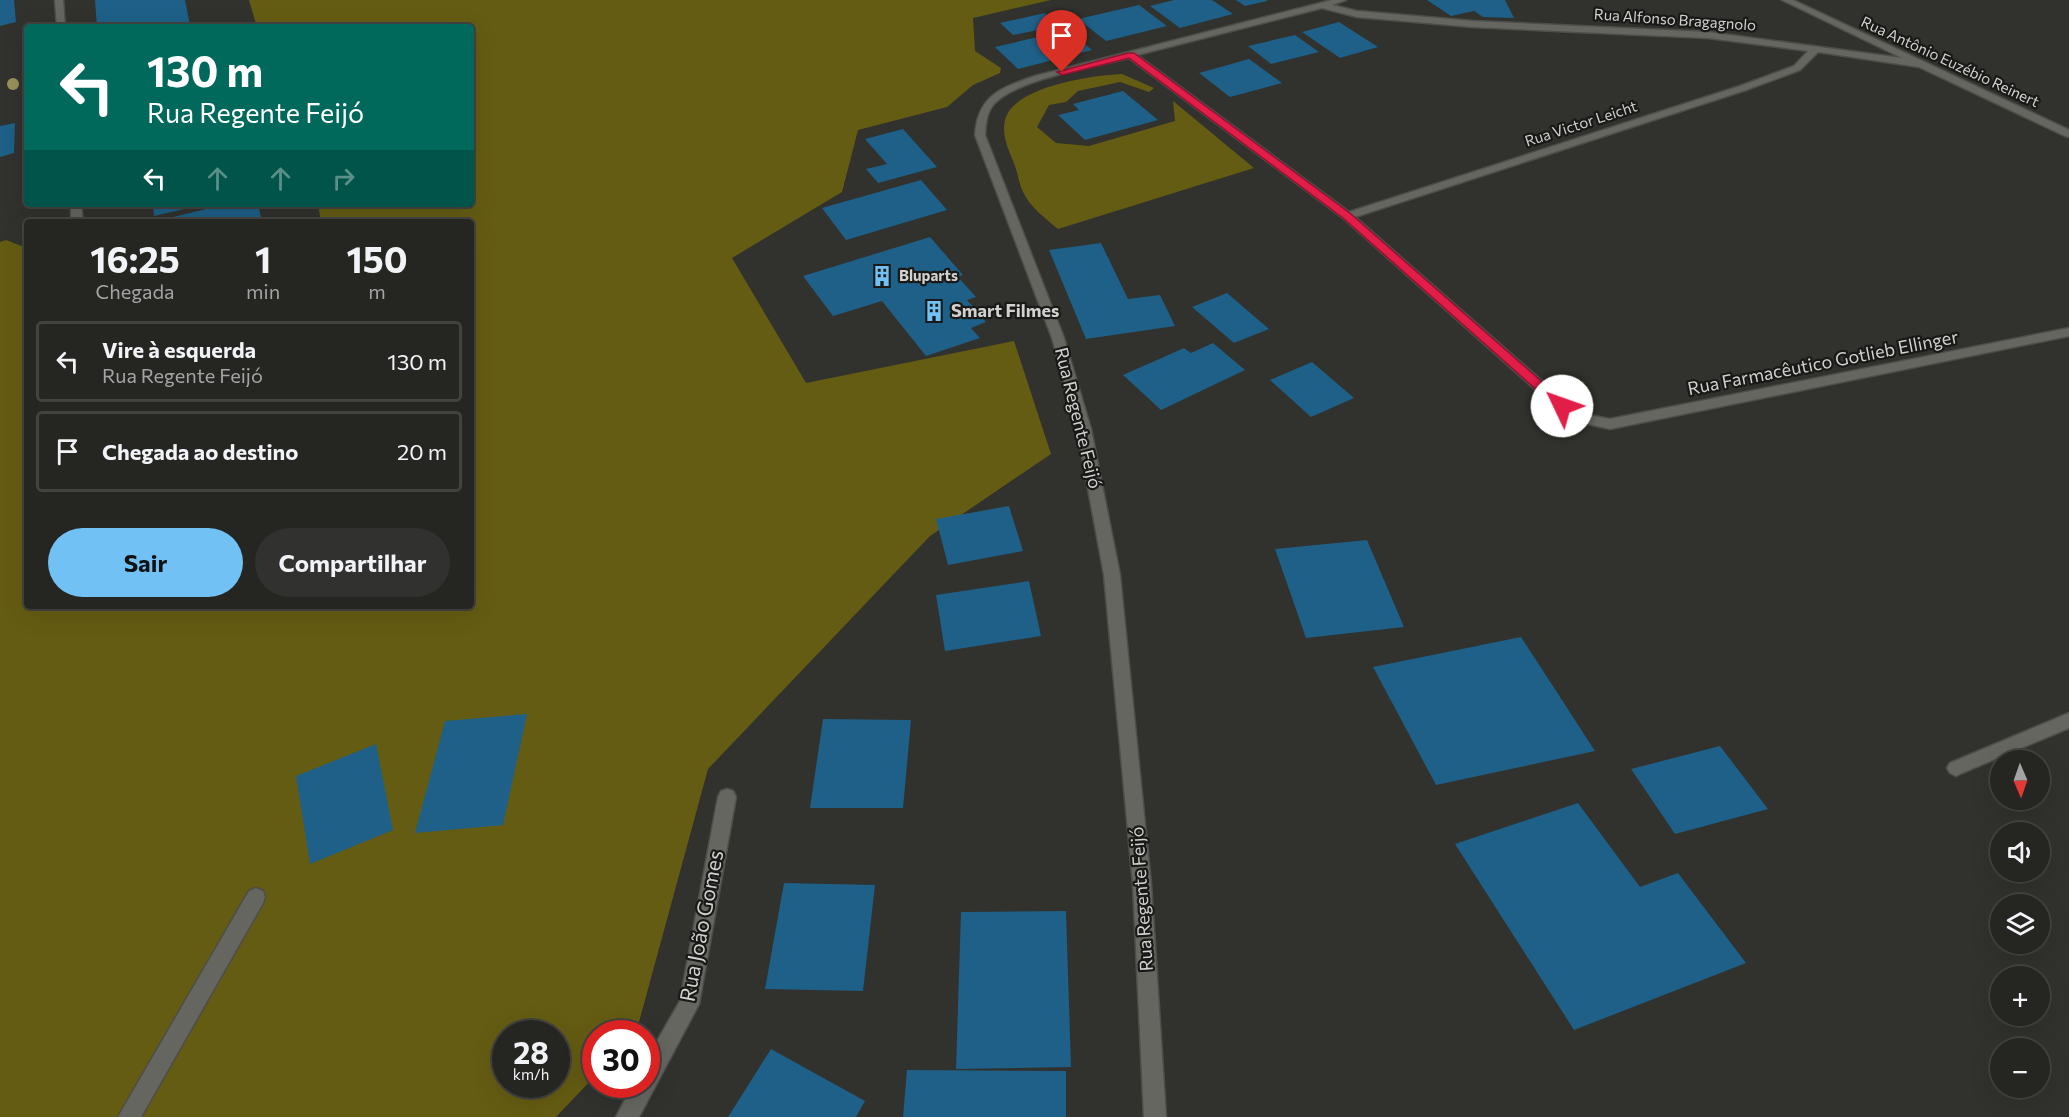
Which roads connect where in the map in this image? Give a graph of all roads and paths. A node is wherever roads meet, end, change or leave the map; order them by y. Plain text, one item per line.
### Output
1 (59, 0) edge
2 (1342, 0) edge
3 (1786, 0) edge
4 (1322, 5) junction
5 (61, 24) edge
6 (1816, 48) junction
7 (1131, 55) junction
8 (1918, 64) junction
9 (2069, 134) edge
10 (1347, 216) junction
11 (2069, 332) edge
12 (2069, 720) edge
13 (1956, 768) dead end
14 (728, 797) dead end
15 (256, 897) dead end
16 (660, 1057) edge
17 (638, 1098) edge
18 (129, 1117) edge
19 (627, 1117) edge
20 (1155, 1117) edge

1 - 5 street
2 - 4 street, Rua Regente Feijó
3 - 8 street, Rua Antônio Euzébio Reinert
4 - 6 street, Rua Alfonso Bragagnolo
4 - 7 street, Rua Regente Feijó
6 - 8 street, Rua Alfonso Bragagnolo
6 - 10 street, Rua Victor Leicht
7 - 10 street
7 - 20 street, Rua Regente Feijó
8 - 9 street, Rua Antônio Euzébio Reinert
10 - 11 street, Rua Farmacêutico Gotlieb Ellinger
12 - 13 street
14 - 16 street, Rua João Gomes
15 - 18 street
17 - 19 street, Rua João Gomes

